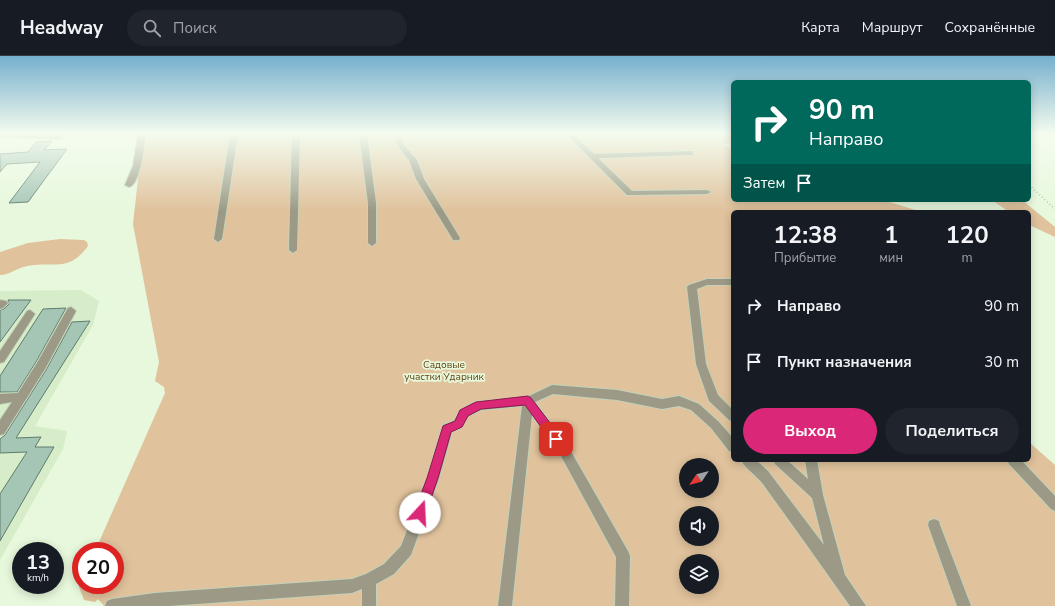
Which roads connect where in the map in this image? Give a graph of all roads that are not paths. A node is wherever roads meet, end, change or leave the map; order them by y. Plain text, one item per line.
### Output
1 (138, 160) edge
2 (230, 160) edge
3 (295, 160) edge
4 (367, 160) edge
5 (413, 160) edge
6 (595, 160) edge
7 (129, 185) dead end
8 (707, 192) dead end
9 (456, 238) dead end
10 (218, 239) dead end
11 (372, 243) dead end
12 (293, 250) dead end
13 (731, 282) edge
14 (71, 311) dead end
15 (30, 314) dead end
16 (0, 359) edge
17 (21, 397) junction
18 (0, 399) edge
19 (528, 401) junction
20 (731, 415) edge
21 (0, 430) edge
22 (731, 445) edge
23 (749, 462) edge
24 (781, 462) edge
25 (811, 462) edge
26 (1015, 462) edge
27 (817, 495) junction
28 (1055, 505) edge
29 (934, 525) dead end
30 (839, 578) junction
31 (369, 580) junction
32 (112, 606) edge
33 (369, 606) edge
34 (505, 606) edge
35 (622, 606) edge
36 (859, 606) edge
37 (964, 606) edge

1 - 7 lane
2 - 10 lane
3 - 12 lane
4 - 11 lane
5 - 9 lane
6 - 8 lane
13 - 20 lane
14 - 17 lane
15 - 16 lane
17 - 18 lane
17 - 21 lane
19 - 22 lane
19 - 31 lane
19 - 34 lane
19 - 35 lane
23 - 30 lane
24 - 27 lane
25 - 27 lane
26 - 28 lane
27 - 30 lane
29 - 37 lane
30 - 36 lane
31 - 32 lane
31 - 33 lane

